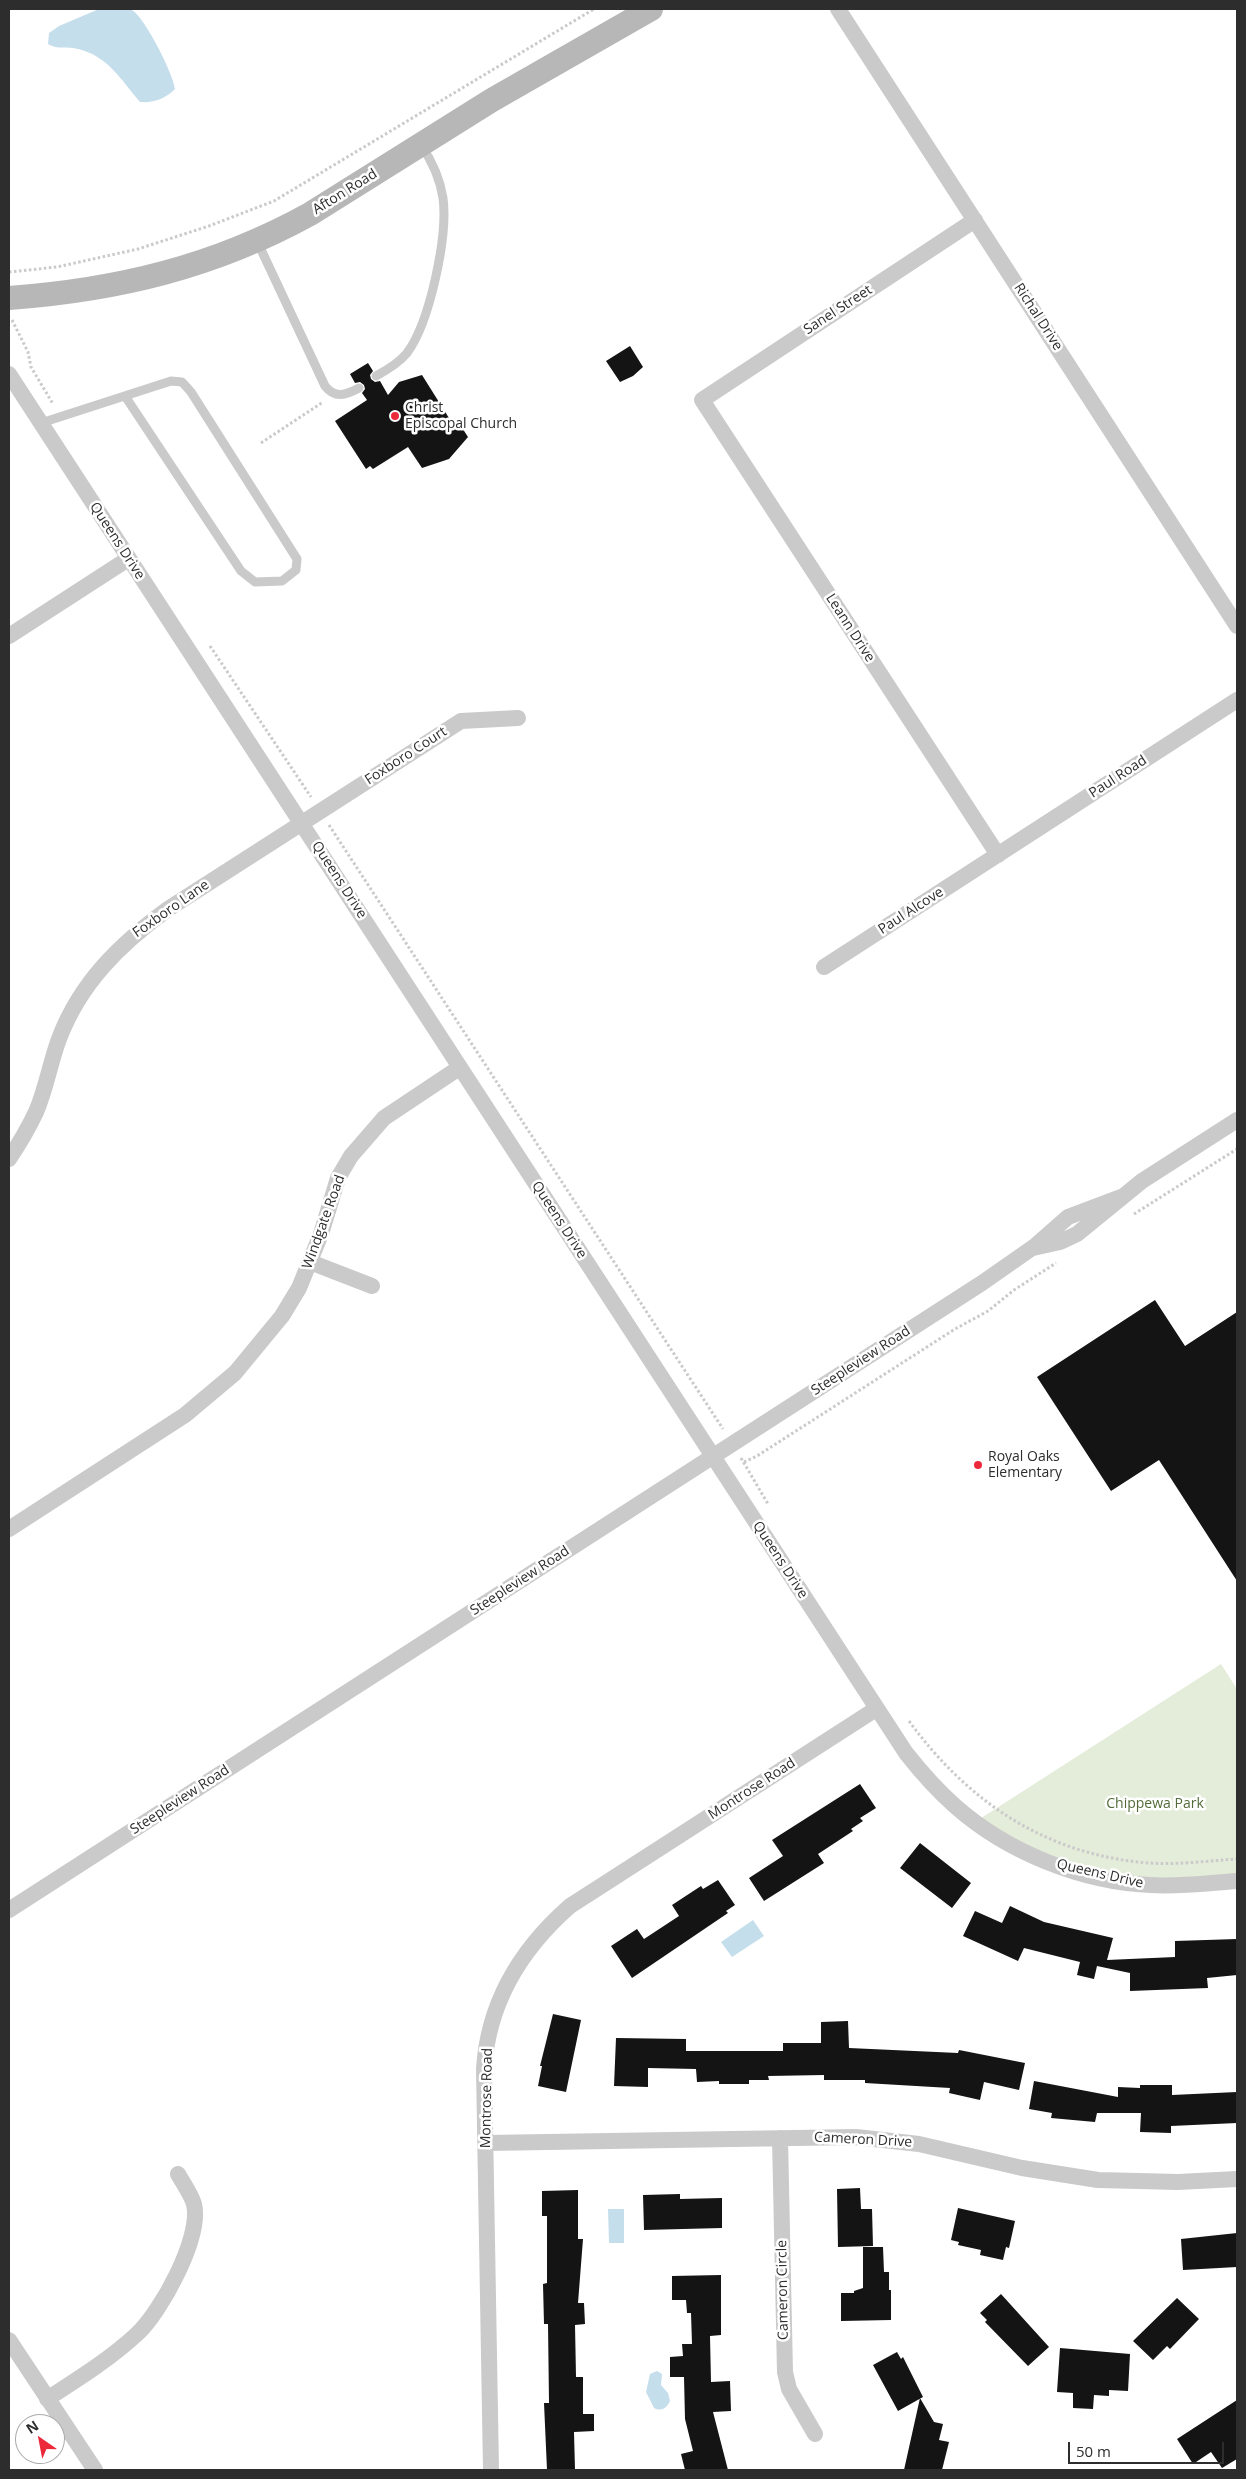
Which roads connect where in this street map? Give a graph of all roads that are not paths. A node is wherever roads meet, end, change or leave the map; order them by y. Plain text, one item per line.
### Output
1 (651, 9) edge
2 (838, 9) edge
3 (421, 144) junction
4 (975, 220) junction
5 (257, 240) junction
6 (9, 298) edge
7 (9, 374) edge
8 (376, 376) dead end
9 (359, 388) dead end
10 (125, 396) junction
11 (702, 400) joint
12 (41, 423) junction
13 (128, 558) junction
14 (1237, 626) edge
15 (9, 636) edge
16 (1237, 700) edge
17 (518, 718) dead end
18 (302, 823) junction
19 (998, 855) junction
20 (824, 967) dead end
21 (459, 1068) junction
22 (1237, 1120) edge
23 (9, 1159) edge
24 (310, 1262) junction
25 (372, 1286) dead end
26 (713, 1456) junction
27 (9, 1529) edge
28 (876, 1709) junction
29 (1237, 1881) edge
30 (9, 1910) edge
31 (780, 2138) junction
32 (486, 2143) junction
33 (178, 2174) dead end
34 (1237, 2179) edge
35 (9, 2340) edge
36 (47, 2399) junction
37 (815, 2434) dead end
38 (95, 2470) edge
39 (491, 2470) edge

1 - 3 street, Afton Road
2 - 4 street, Richal Drive
3 - 5 street, Afton Road
3 - 8 lane
4 - 11 street, Sanel Street
4 - 14 street, Richal Drive
5 - 6 street, Afton Road
5 - 9 lane
7 - 12 street, Queens Drive
10 - 10 lane
10 - 12 lane
11 - 19 street, Leann Drive
12 - 13 street, Queens Drive
13 - 15 street
13 - 18 street, Queens Drive
16 - 19 street, Paul Road
17 - 18 street, Foxboro Court
18 - 21 street, Queens Drive
18 - 23 street, Foxboro Lane
19 - 20 street, Paul Alcove
21 - 24 street, Windgate Road
21 - 26 street, Queens Drive
22 - 26 street, Steepleview Road
24 - 25 street
24 - 27 street, Windgate Road
26 - 28 street, Queens Drive
26 - 30 street, Steepleview Road
28 - 29 street, Queens Drive
28 - 32 street, Montrose Road
31 - 32 street, Cameron Drive
31 - 34 street, Cameron Drive
31 - 37 street, Cameron Circle
32 - 39 street, Montrose Road
33 - 36 street
35 - 36 street
36 - 38 street

